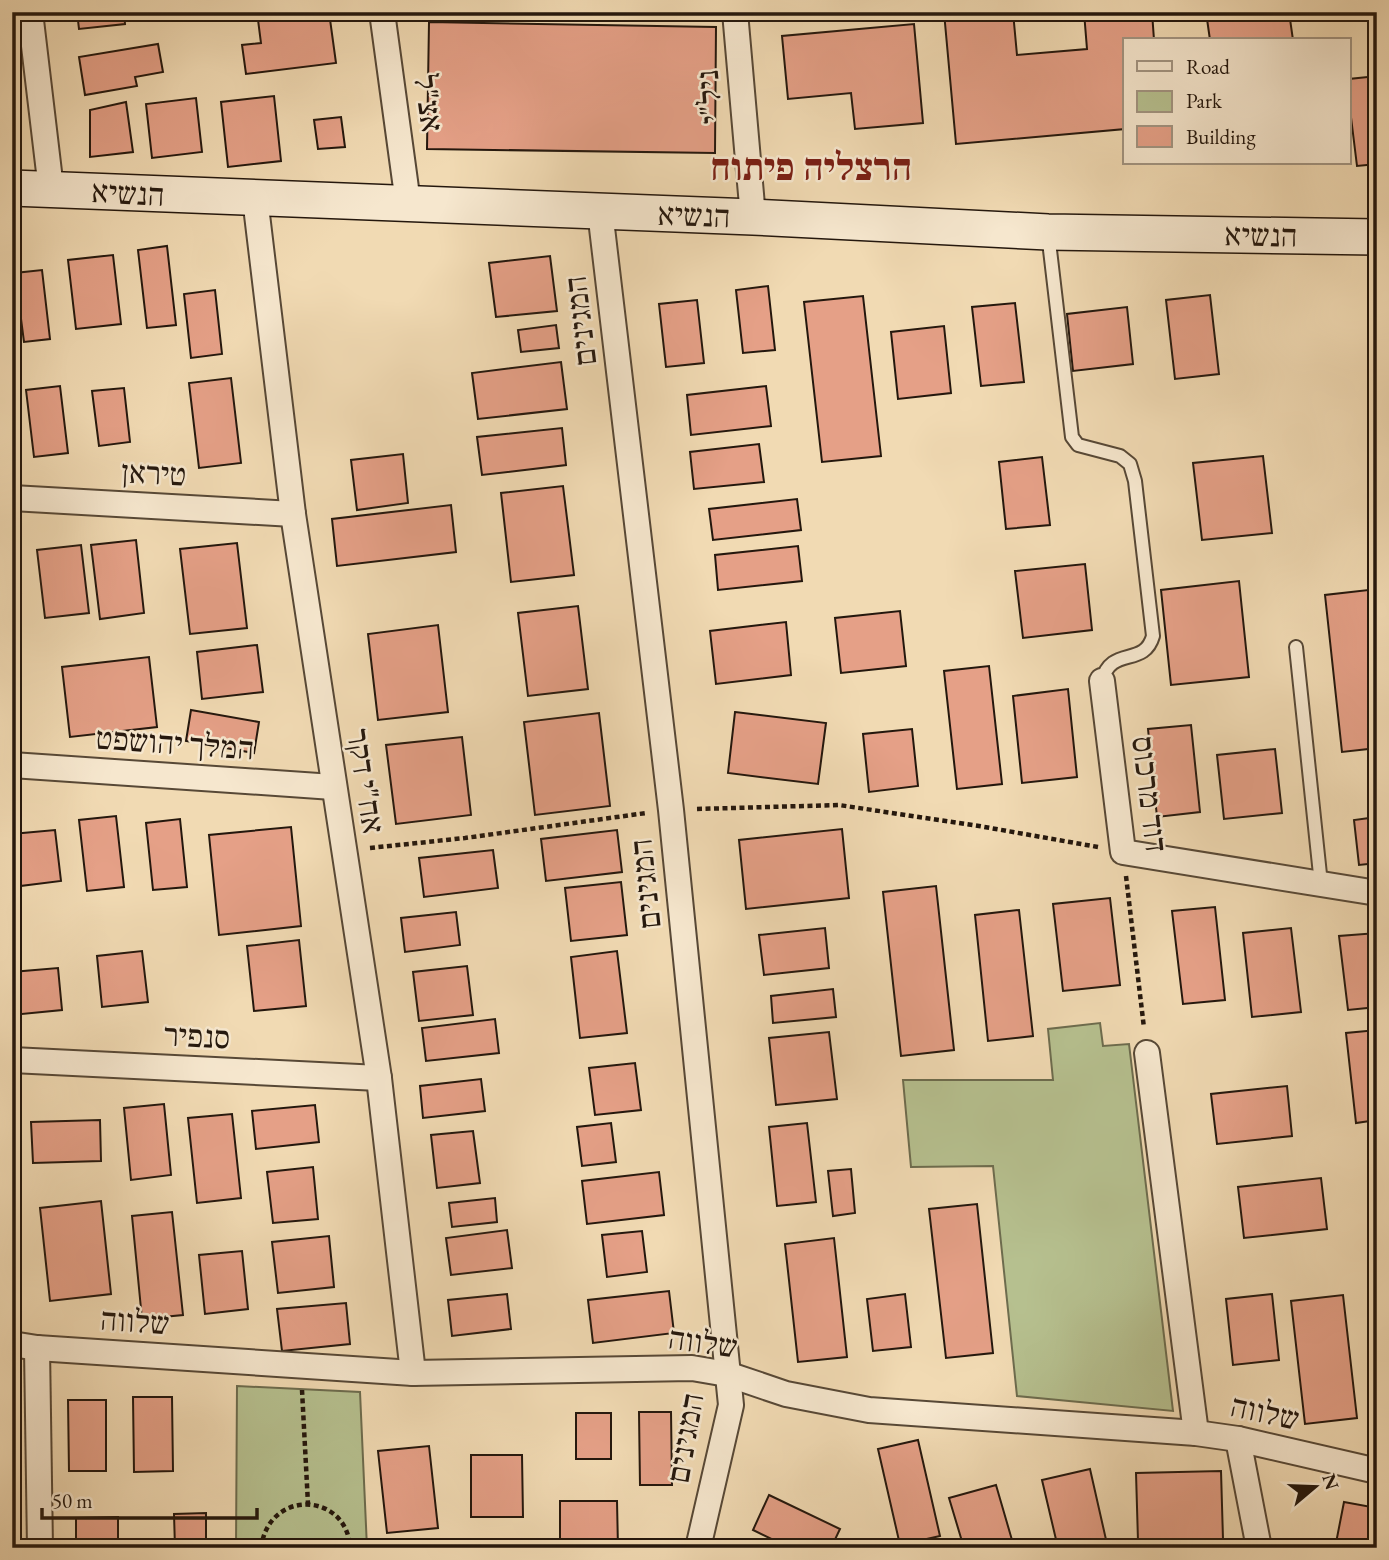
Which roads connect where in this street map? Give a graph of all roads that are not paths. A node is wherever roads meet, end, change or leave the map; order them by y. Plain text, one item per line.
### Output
1 (30, 12) edge
2 (382, 12) edge
3 (735, 12) edge
4 (12, 188) edge
5 (51, 189) junction
6 (255, 198) junction
7 (408, 204) junction
8 (600, 211) junction
9 (752, 217) junction
10 (1048, 232) junction
11 (1377, 237) edge
12 (12, 498) edge
13 (293, 514) junction
14 (1296, 647) dead end
15 (1102, 681) joint
16 (12, 765) edge
17 (333, 787) junction
18 (1321, 884) junction
19 (1377, 893) edge
20 (1147, 1053) road end
21 (12, 1060) edge
22 (379, 1078) junction
23 (12, 1344) edge
24 (37, 1348) junction
25 (412, 1373) junction
26 (727, 1374) junction
27 (1196, 1433) junction
28 (1238, 1439) junction
29 (1377, 1471) edge
30 (40, 1548) edge
31 (698, 1548) edge
32 (1259, 1548) edge

1 - 5 street
2 - 7 street, אצ"ל
3 - 9 street, ניל"י
4 - 5 street, הנשיא
5 - 6 street, הנשיא
6 - 7 street, הנשיא
6 - 13 street, אח"י דקר
7 - 8 street, הנשיא
8 - 9 street, הנשיא
8 - 26 street, המגינים
9 - 10 street, הנשיא
10 - 11 street, הנשיא
10 - 15 lane, דוד מרכוס
12 - 13 street, טיראן
13 - 17 street, אח"י דקר
14 - 18 lane
15 - 18 street, דוד מרכוס
16 - 17 street, המלך יהושפט
17 - 22 street, אח"י דקר
18 - 19 street
20 - 27 street
21 - 22 street, סנפיר
22 - 25 street, אח"י דקר
23 - 24 street, שלווה
24 - 25 street, שלווה
24 - 30 street
25 - 26 street, שלווה
26 - 27 street, שלווה
26 - 31 street, המגינים
27 - 28 street, שלווה
28 - 29 street, שלווה
28 - 32 street

